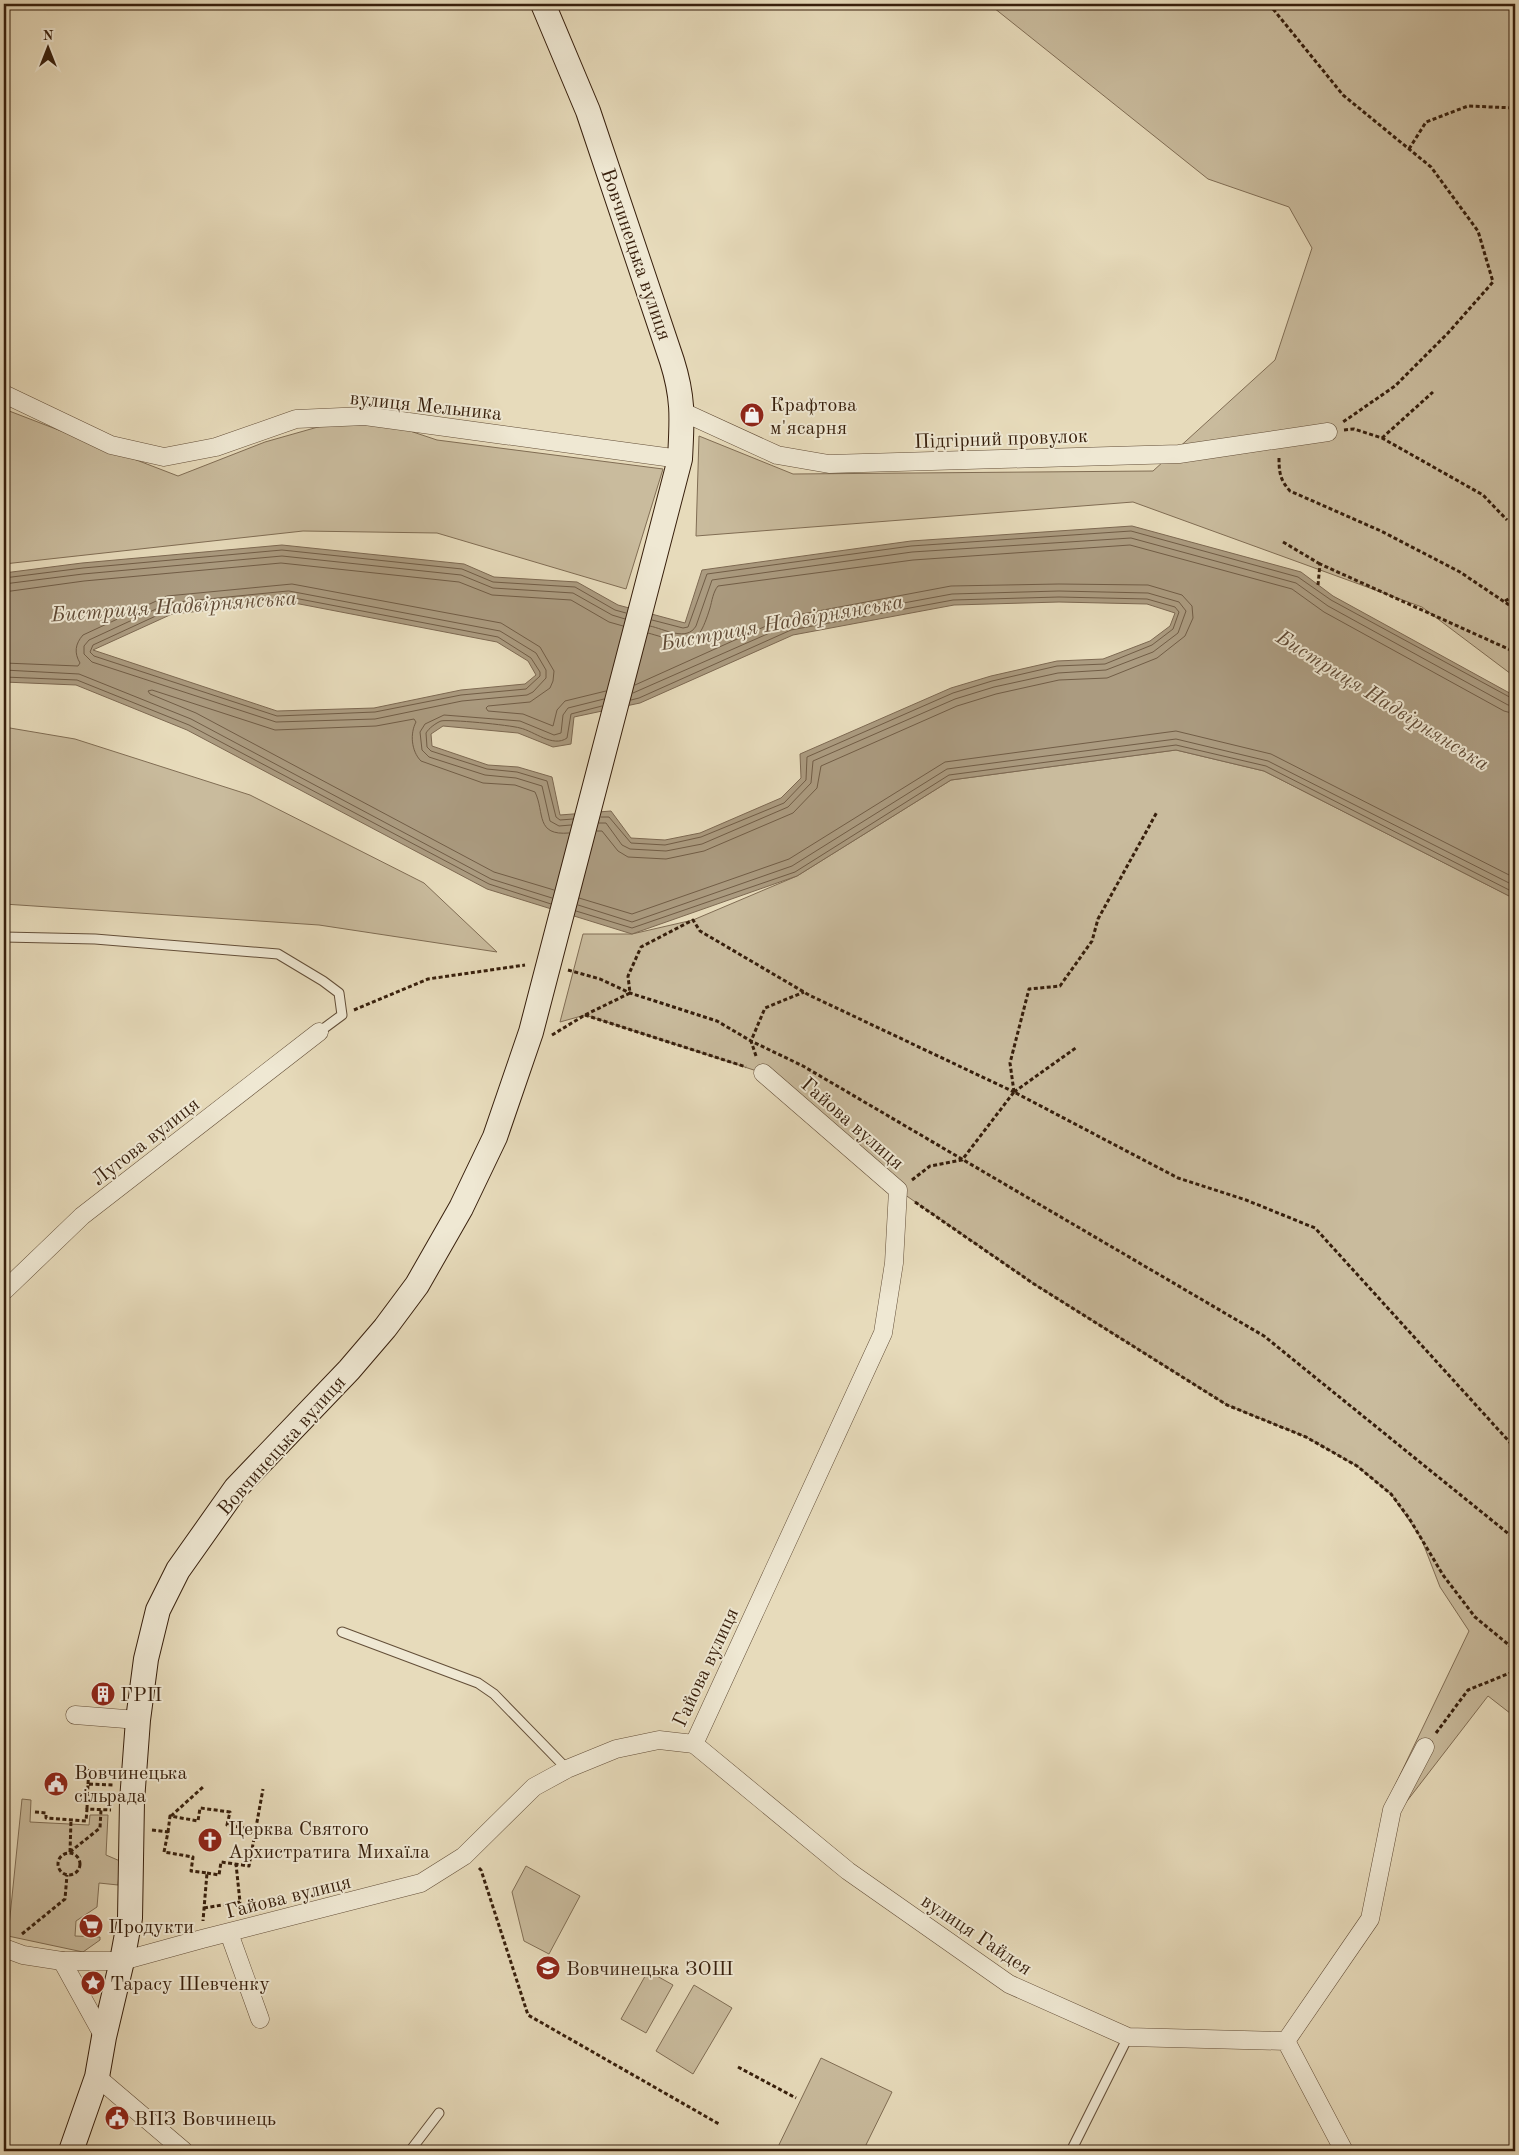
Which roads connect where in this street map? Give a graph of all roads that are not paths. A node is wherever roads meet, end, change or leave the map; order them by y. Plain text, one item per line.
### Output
1 (543, 4) edge
2 (4, 394) edge
3 (683, 412) junction
4 (1328, 432) road end
5 (680, 459) junction
6 (4, 937) edge
7 (319, 1032) joint
8 (763, 1073) road end
9 (4, 1291) edge
10 (342, 1632) dead end
11 (75, 1715) dead end
12 (138, 1720) junction
13 (694, 1744) junction
14 (1425, 1747) road end
15 (567, 1769) junction
16 (229, 1933) junction
17 (5, 1948) edge
18 (62, 1961) junction
19 (122, 1961) junction
20 (260, 2019) dead end
21 (104, 2036) junction
22 (1128, 2037) junction
23 (1286, 2041) junction
24 (97, 2077) junction
25 (439, 2113) dead end
26 (71, 2151) edge
27 (184, 2151) edge
28 (410, 2151) edge
29 (1071, 2151) edge
30 (1344, 2151) edge

1 - 3 street, Вовчинецька вулиця
2 - 5 street, вулиця Мельника
3 - 4 street, Підгірний провулок
3 - 5 street, Вовчинецька вулиця
5 - 12 street, Вовчинецька вулиця
6 - 7 lane
7 - 9 street, Лугова вулиця
8 - 13 street, Гайова вулиця
10 - 15 lane
11 - 12 street
12 - 19 street, Вовчинецька вулиця
13 - 15 street, Гайова вулиця
13 - 22 street, вулиця Гайдея
14 - 23 street
15 - 16 street, Гайова вулиця
16 - 19 street, Гайова вулиця
16 - 20 street
17 - 18 street, Гайова вулиця
18 - 19 street, Гайова вулиця
18 - 21 street
19 - 21 street, Вовчинецька вулиця
21 - 24 street, Вовчинецька вулиця
22 - 23 street, вулиця Гайдея
22 - 29 lane
23 - 30 street
24 - 26 street, Вовчинецька вулиця
24 - 27 street
25 - 28 lane

